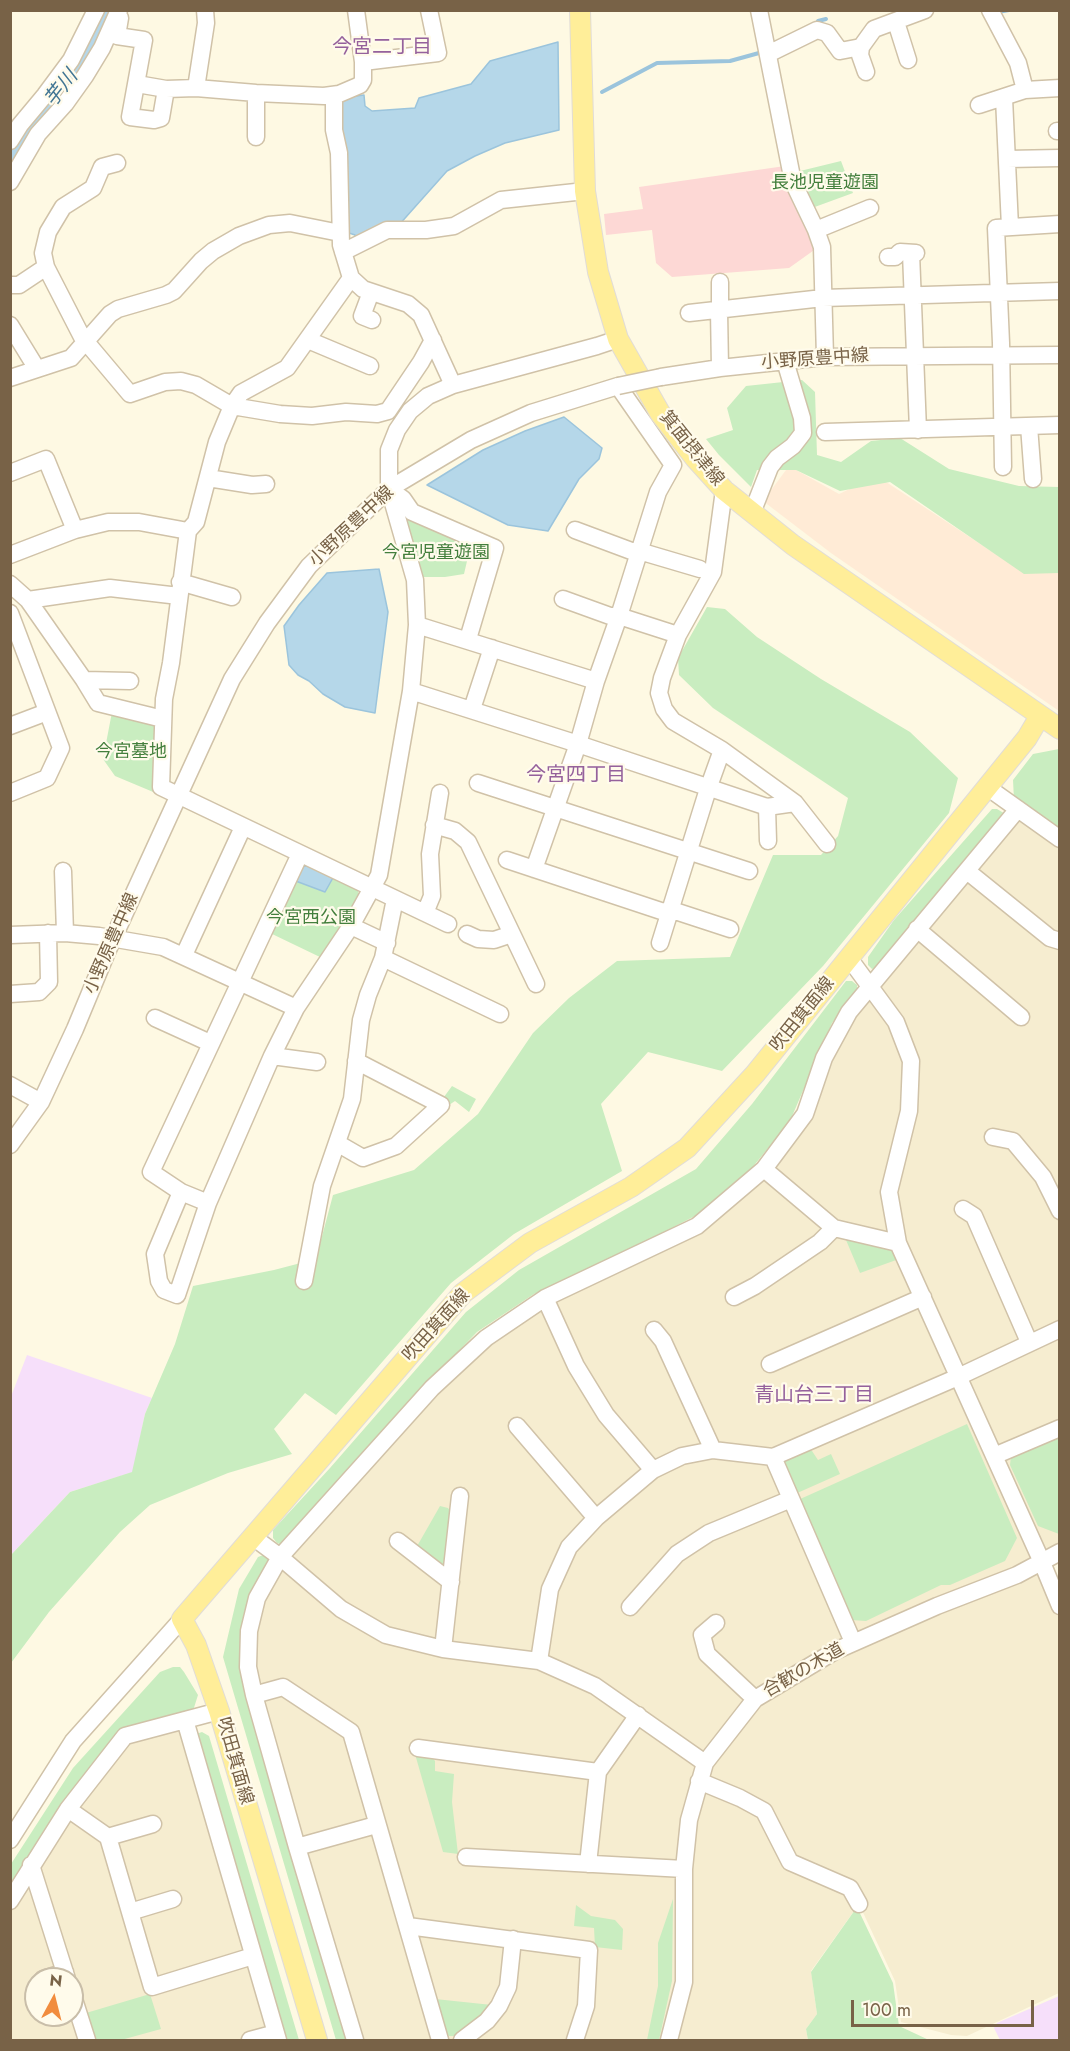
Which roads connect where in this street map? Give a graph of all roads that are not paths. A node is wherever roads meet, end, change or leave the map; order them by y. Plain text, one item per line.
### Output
1 (96, 10) edge
2 (120, 10) edge
3 (205, 10) edge
4 (356, 10) edge
5 (429, 10) edge
6 (580, 10) edge
7 (759, 10) edge
8 (925, 10) edge
9 (990, 10) edge
10 (896, 22) junction
11 (861, 47) junction
12 (768, 54) junction
13 (909, 60) dead end
14 (363, 62) junction
15 (866, 72) dead end
16 (137, 84) junction
17 (196, 88) junction
18 (1059, 88) edge
19 (166, 89) junction
20 (1025, 90) junction
21 (256, 93) junction
22 (334, 95) junction
23 (1004, 98) junction
24 (979, 105) dead end
25 (256, 137) dead end
26 (10, 141) edge
27 (1059, 158) edge
28 (1007, 159) junction
29 (117, 163) dead end
30 (10, 182) edge
31 (585, 190) junction
32 (870, 208) dead end
33 (1059, 225) edge
34 (1010, 227) junction
35 (816, 230) junction
36 (340, 233) junction
37 (343, 252) junction
38 (888, 256) dead end
39 (46, 267) junction
40 (351, 278) junction
41 (720, 282) dead end
42 (10, 285) edge
43 (1059, 291) edge
44 (371, 292) junction
45 (998, 294) junction
46 (912, 296) junction
47 (823, 298) junction
48 (718, 310) junction
49 (689, 313) dead end
50 (372, 320) dead end
51 (10, 325) edge
52 (618, 339) junction
53 (308, 340) junction
54 (433, 340) junction
55 (86, 343) junction
56 (1001, 355) junction
57 (1059, 355) edge
58 (914, 356) junction
59 (825, 357) junction
60 (784, 361) junction
61 (370, 366) dead end
62 (720, 368) junction
63 (37, 369) junction
64 (10, 378) edge
65 (453, 386) junction
66 (618, 386) junction
67 (232, 406) junction
68 (1059, 425) edge
69 (1029, 426) junction
70 (1002, 427) junction
71 (918, 430) junction
72 (825, 432) dead end
73 (1003, 467) dead end
74 (10, 473) edge
75 (208, 478) junction
76 (1033, 479) dead end
77 (266, 484) dead end
78 (389, 489) junction
79 (724, 490) junction
80 (752, 513) junction
81 (75, 530) junction
82 (575, 530) dead end
83 (188, 531) junction
84 (639, 552) junction
85 (10, 555) edge
86 (700, 569) dead end
87 (10, 584) edge
88 (179, 589) junction
89 (232, 597) dead end
90 (564, 599) dead end
91 (28, 600) junction
92 (10, 613) edge
93 (619, 616) junction
94 (417, 625) junction
95 (678, 635) junction
96 (468, 639) junction
97 (492, 648) junction
98 (84, 680) junction
99 (130, 681) dead end
100 (596, 681) junction
101 (411, 691) junction
102 (472, 710) junction
103 (47, 712) junction
104 (1041, 716) junction
105 (163, 718) junction
106 (10, 726) edge
107 (1059, 729) edge
108 (578, 744) junction
109 (722, 750) junction
110 (478, 783) dead end
111 (987, 787) junction
112 (708, 789) junction
113 (10, 793) edge
114 (440, 793) dead end
115 (179, 796) junction
116 (795, 803) junction
117 (767, 807) junction
118 (555, 808) junction
119 (1018, 809) junction
120 (434, 825) junction
121 (243, 827) junction
122 (1059, 839) edge
123 (768, 841) dead end
124 (827, 844) dead end
125 (688, 850) junction
126 (300, 854) junction
127 (507, 860) dead end
128 (534, 869) junction
129 (63, 871) dead end
130 (749, 871) dead end
131 (967, 871) junction
132 (371, 889) junction
133 (394, 899) junction
134 (425, 913) junction
135 (670, 913) junction
136 (448, 924) dead end
137 (351, 926) junction
138 (730, 929) dead end
139 (917, 929) junction
140 (48, 933) junction
141 (65, 933) junction
142 (10, 934) edge
143 (467, 934) dead end
144 (512, 934) junction
145 (114, 938) junction
146 (1059, 941) edge
147 (660, 943) dead end
148 (385, 951) junction
149 (184, 955) junction
150 (849, 958) junction
151 (240, 981) junction
152 (536, 984) dead end
153 (871, 986) junction
154 (10, 993) edge
155 (296, 1008) junction
156 (500, 1014) dead end
157 (1021, 1017) dead end
158 (154, 1018) dead end
159 (210, 1043) junction
160 (272, 1056) junction
161 (357, 1061) junction
162 (317, 1062) dead end
163 (10, 1085) edge
164 (41, 1102) junction
165 (993, 1137) dead end
166 (337, 1143) junction
167 (10, 1145) edge
168 (764, 1169) junction
169 (181, 1192) junction
170 (208, 1203) junction
171 (963, 1209) dead end
172 (1059, 1211) edge
173 (834, 1228) junction
174 (898, 1243) junction
175 (304, 1281) dead end
176 (734, 1297) dead end
177 (923, 1297) junction
178 (545, 1298) junction
179 (1059, 1329) edge
180 (654, 1330) dead end
181 (1029, 1342) junction
182 (770, 1364) dead end
183 (958, 1377) junction
184 (517, 1426) dead end
185 (1059, 1428) edge
186 (713, 1450) junction
187 (772, 1456) junction
188 (994, 1456) junction
189 (653, 1470) junction
190 (460, 1496) dead end
191 (791, 1499) junction
192 (596, 1518) junction
193 (253, 1537) junction
194 (398, 1541) dead end
195 (1059, 1552) edge
196 (280, 1557) junction
197 (1041, 1560) junction
198 (451, 1582) junction
199 (1059, 1606) edge
200 (630, 1607) dead end
201 (182, 1619) junction
202 (716, 1623) dead end
203 (853, 1642) junction
204 (443, 1649) junction
205 (539, 1661) junction
206 (254, 1695) junction
207 (754, 1699) junction
208 (219, 1711) junction
209 (638, 1715) junction
210 (185, 1720) junction
211 (418, 1748) dead end
212 (705, 1763) junction
213 (598, 1772) junction
214 (699, 1781) junction
215 (68, 1809) junction
216 (153, 1824) dead end
217 (376, 1825) junction
218 (108, 1837) junction
219 (10, 1840) edge
220 (297, 1847) junction
221 (466, 1857) dead end
222 (588, 1864) junction
223 (32, 1865) junction
224 (684, 1869) junction
225 (173, 1899) dead end
226 (10, 1901) edge
227 (860, 1904) dead end
228 (130, 1912) junction
229 (408, 1926) junction
230 (513, 1939) junction
231 (253, 1956) junction
232 (64, 1967) edge
233 (277, 2036) edge
234 (250, 2040) edge
235 (317, 2040) edge
236 (355, 2040) edge
237 (440, 2040) edge
238 (462, 2040) edge
239 (575, 2040) edge
240 (669, 2040) edge

1 - 26 street
2 - 16 street
2 - 30 street
3 - 17 street
4 - 14 street
5 - 14 street
6 - 31 main road, 箕面摂津線
7 - 12 street
8 - 10 street
9 - 20 street
10 - 11 street
10 - 13 street
11 - 12 street
11 - 15 street
12 - 35 street
14 - 22 street
16 - 19 street
16 - 19 street
17 - 19 street
17 - 21 street
18 - 20 street
20 - 23 street
21 - 22 street
21 - 25 street
22 - 36 street
23 - 24 street
23 - 28 street
27 - 28 street
28 - 34 street
29 - 39 street
31 - 37 street
31 - 52 main road, 箕面摂津線
32 - 35 street
33 - 34 street
34 - 45 street
35 - 47 street
36 - 37 street
36 - 55 street
37 - 40 street
38 - 46 street
39 - 42 street
39 - 55 street
40 - 44 street
40 - 53 street
41 - 48 street
43 - 45 street
44 - 50 street
44 - 54 street
45 - 46 street
45 - 56 street
46 - 47 street
46 - 58 street
47 - 48 street
47 - 59 street
48 - 49 street
48 - 62 street
51 - 63 street
52 - 65 street
52 - 79 main road, 箕面摂津線
53 - 61 street
53 - 67 street
54 - 65 street
54 - 67 street
55 - 63 street
55 - 67 street
56 - 57 street, 小野原豊中線
56 - 58 street, 小野原豊中線
56 - 70 street
58 - 59 street, 小野原豊中線
58 - 71 street
59 - 60 street, 小野原豊中線
60 - 62 street, 小野原豊中線
60 - 80 street
62 - 66 street, 小野原豊中線, bridge
63 - 64 street
65 - 78 street
66 - 78 street, 小野原豊中線
66 - 84 street
67 - 75 street
68 - 69 street
69 - 70 street
69 - 76 street
70 - 71 street
70 - 73 street
71 - 72 street
74 - 81 street
75 - 77 street
75 - 83 street
78 - 94 street
78 - 96 street
78 - 115 street, 小野原豊中線
79 - 80 main road, 箕面摂津線
79 - 95 street
80 - 104 main road, 箕面摂津線
81 - 83 street
81 - 85 street
82 - 84 street
83 - 88 street
84 - 86 street
84 - 93 street
87 - 91 street
88 - 89 street
88 - 91 street
88 - 105 street
90 - 93 street
91 - 98 street
92 - 103 street
93 - 95 street
93 - 100 street
94 - 96 street
94 - 101 street
95 - 109 street
96 - 97 street
97 - 100 street
97 - 102 street
98 - 99 street
98 - 105 street
100 - 108 street
101 - 102 street
101 - 132 street
102 - 108 street
103 - 106 street
103 - 113 street
104 - 107 main road, 箕面摂津線
104 - 111 main road, 吹田箕面線
105 - 115 street
108 - 112 street
108 - 118 street
109 - 112 street
109 - 116 street
110 - 118 street
111 - 119 street
111 - 150 main road, 吹田箕面線
112 - 117 street
112 - 125 street
114 - 120 street
115 - 121 street
115 - 145 street, 小野原豊中線
116 - 117 street
116 - 124 street
117 - 123 street
118 - 125 street
118 - 128 street
119 - 122 street
119 - 131 street
120 - 134 street
120 - 144 street
121 - 126 street
121 - 149 street
125 - 130 street
125 - 135 street
126 - 132 street
126 - 151 street
127 - 128 street
128 - 135 street
129 - 141 street
131 - 139 street
131 - 146 street
132 - 133 street
132 - 137 street
133 - 134 street
133 - 148 street
134 - 136 street
135 - 138 street
135 - 147 street
137 - 148 street
137 - 155 street
139 - 153 street
139 - 157 street
140 - 141 street
140 - 142 street
140 - 154 street
141 - 145 street
143 - 144 street
144 - 152 street
145 - 149 street
145 - 164 street, 小野原豊中線
148 - 156 street
148 - 161 street
149 - 151 street
150 - 153 street
150 - 193 main road, 吹田箕面線
151 - 155 street
151 - 159 street
153 - 168 street
153 - 174 street
155 - 160 street
158 - 159 street
159 - 169 street
160 - 162 street
160 - 170 street
161 - 166 street
161 - 166 street
163 - 164 street
164 - 167 street, 小野原豊中線
165 - 172 street
166 - 175 street
168 - 173 street
168 - 178 street
169 - 170 street
169 - 170 street
171 - 181 street
173 - 174 street
173 - 176 street
174 - 177 street
177 - 182 street
177 - 183 street
178 - 189 street
178 - 196 street
179 - 181 street
180 - 186 street
181 - 183 street
183 - 187 street
183 - 188 street
184 - 192 street
185 - 188 street
186 - 187 street
186 - 189 street
187 - 191 street
188 - 197 street
189 - 192 street
190 - 198 street
191 - 200 street
191 - 203 street
192 - 205 street
193 - 196 street
193 - 201 main road, 吹田箕面線
194 - 198 street
195 - 197 street, 合歓の木道
196 - 204 street
196 - 206 street
197 - 199 street
197 - 203 street, 合歓の木道
198 - 204 street
201 - 208 main road, 吹田箕面線
201 - 219 street
202 - 207 street
203 - 207 street, 合歓の木道
204 - 205 street
205 - 209 street
206 - 217 street
206 - 220 street
207 - 212 street, 合歓の木道
208 - 210 street
208 - 235 main road, 吹田箕面線
209 - 212 street
209 - 213 street
210 - 215 street
210 - 231 street
211 - 213 street
212 - 214 street, 合歓の木道
213 - 222 street
214 - 224 street, 合歓の木道
214 - 227 street
215 - 218 street
215 - 223 street
216 - 218 street
217 - 220 street
217 - 229 street
218 - 228 street
220 - 236 street
221 - 222 street
222 - 224 street
223 - 226 street
223 - 232 street
224 - 240 street, 合歓の木道
225 - 228 street
228 - 231 street
229 - 230 street
229 - 237 street
230 - 238 street
230 - 239 street
231 - 233 street
233 - 234 street

